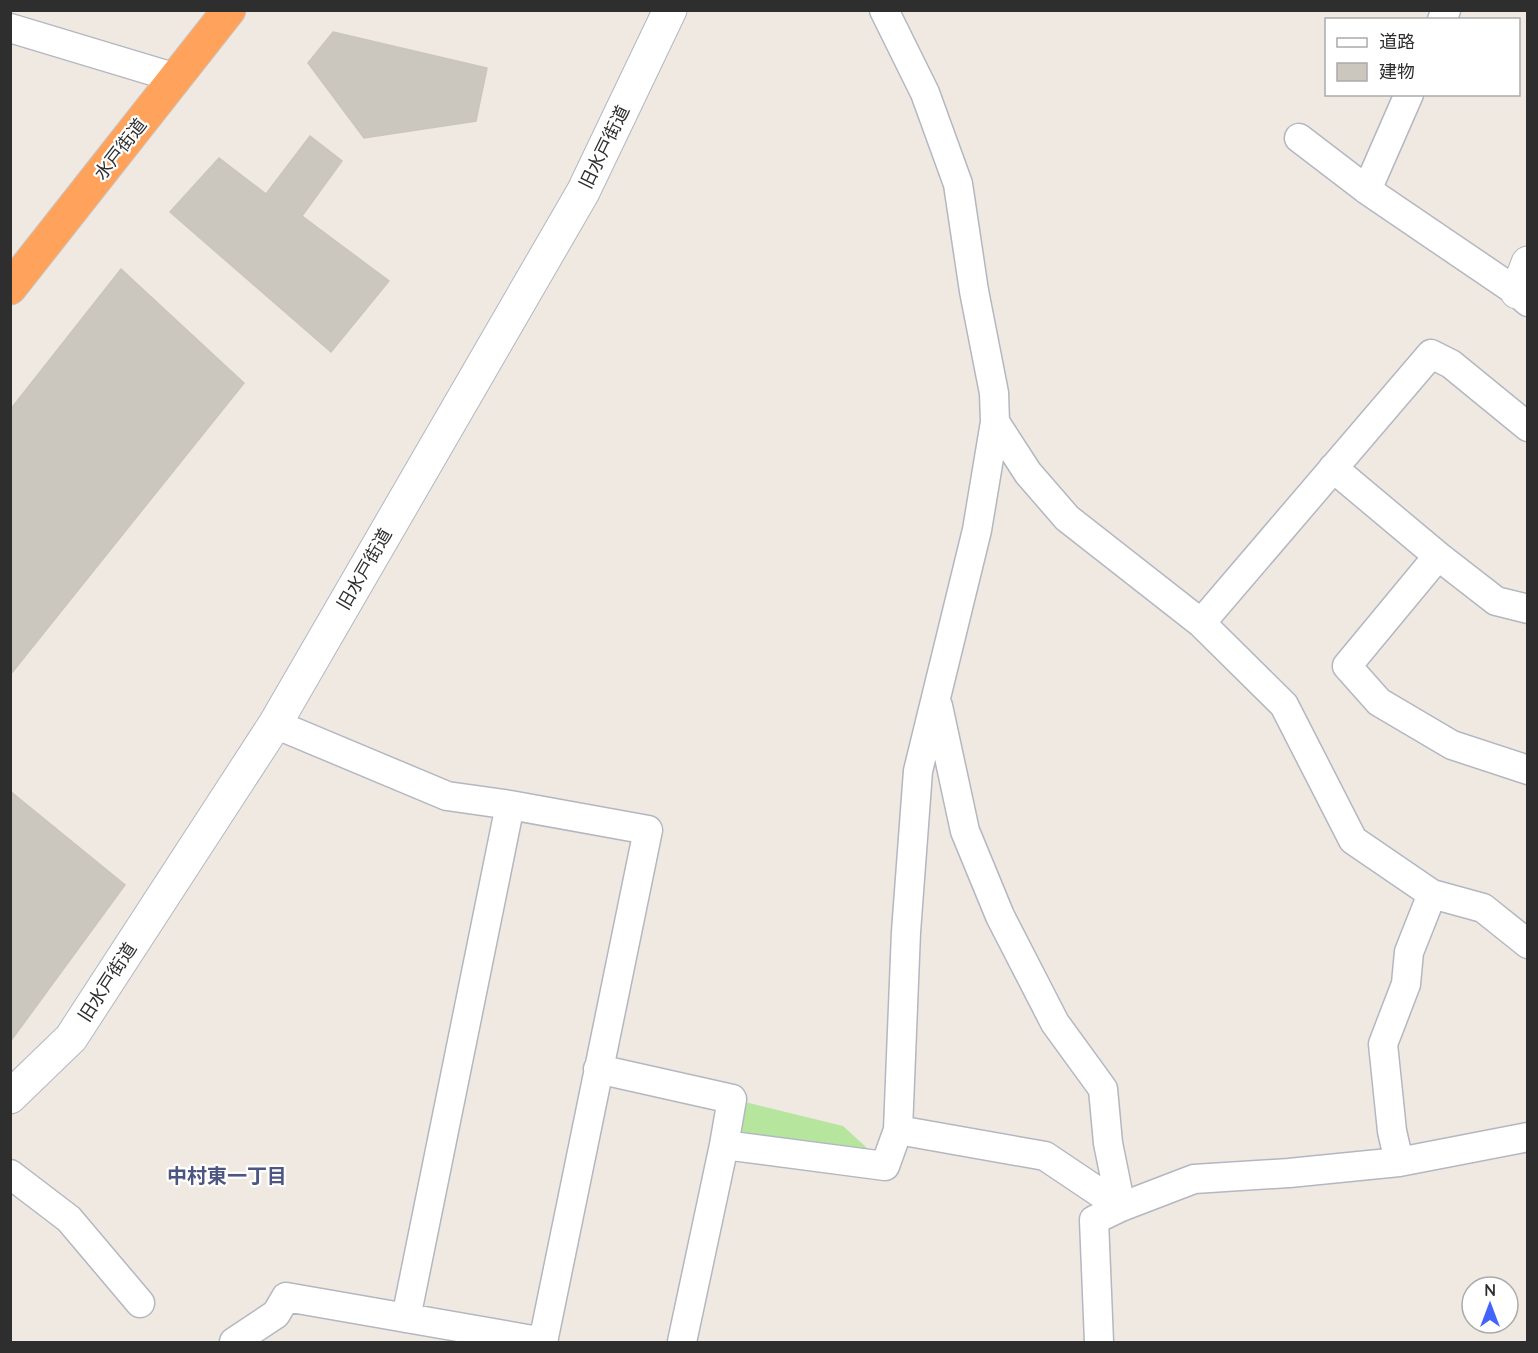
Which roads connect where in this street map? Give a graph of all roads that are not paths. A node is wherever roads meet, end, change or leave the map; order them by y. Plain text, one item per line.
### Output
1 (229, 10) edge
2 (670, 10) edge
3 (884, 10) edge
4 (10, 28) edge
5 (176, 78) junction
6 (1408, 96) edge
7 (1299, 138) dead end
8 (1367, 190) junction
9 (1524, 286) edge
10 (10, 288) edge
11 (995, 422) junction
12 (1527, 427) edge
13 (1333, 468) junction
14 (1438, 556) junction
15 (1527, 609) edge
16 (1201, 623) junction
17 (936, 698) junction
18 (275, 724) junction
19 (1527, 770) edge
20 (510, 805) junction
21 (1432, 894) junction
22 (1527, 944) edge
23 (598, 1069) junction
24 (10, 1097) edge
25 (898, 1130) junction
26 (1527, 1137) edge
27 (724, 1145) junction
28 (1399, 1162) junction
29 (10, 1174) edge
30 (1121, 1207) junction
31 (140, 1304) dead end
32 (406, 1318) junction
33 (234, 1342) edge
34 (543, 1342) edge
35 (682, 1342) edge
36 (1099, 1342) edge

1 - 5 highway, 水戸街道
2 - 18 street, 旧水戸街道
3 - 11 street
4 - 5 street
5 - 10 highway, 水戸街道
6 - 8 street
7 - 8 street
8 - 9 street
11 - 16 street
11 - 17 street
12 - 13 street
13 - 14 street
13 - 16 street
14 - 15 street
14 - 19 street
16 - 21 street
17 - 25 street
17 - 30 street
18 - 20 street
18 - 24 street, 旧水戸街道
20 - 23 street
20 - 32 street
21 - 22 street
21 - 28 street
23 - 27 street
23 - 34 street
25 - 27 street
25 - 30 street
26 - 28 street
27 - 35 street
28 - 30 street
29 - 31 street
30 - 36 street
32 - 33 street
32 - 34 street

